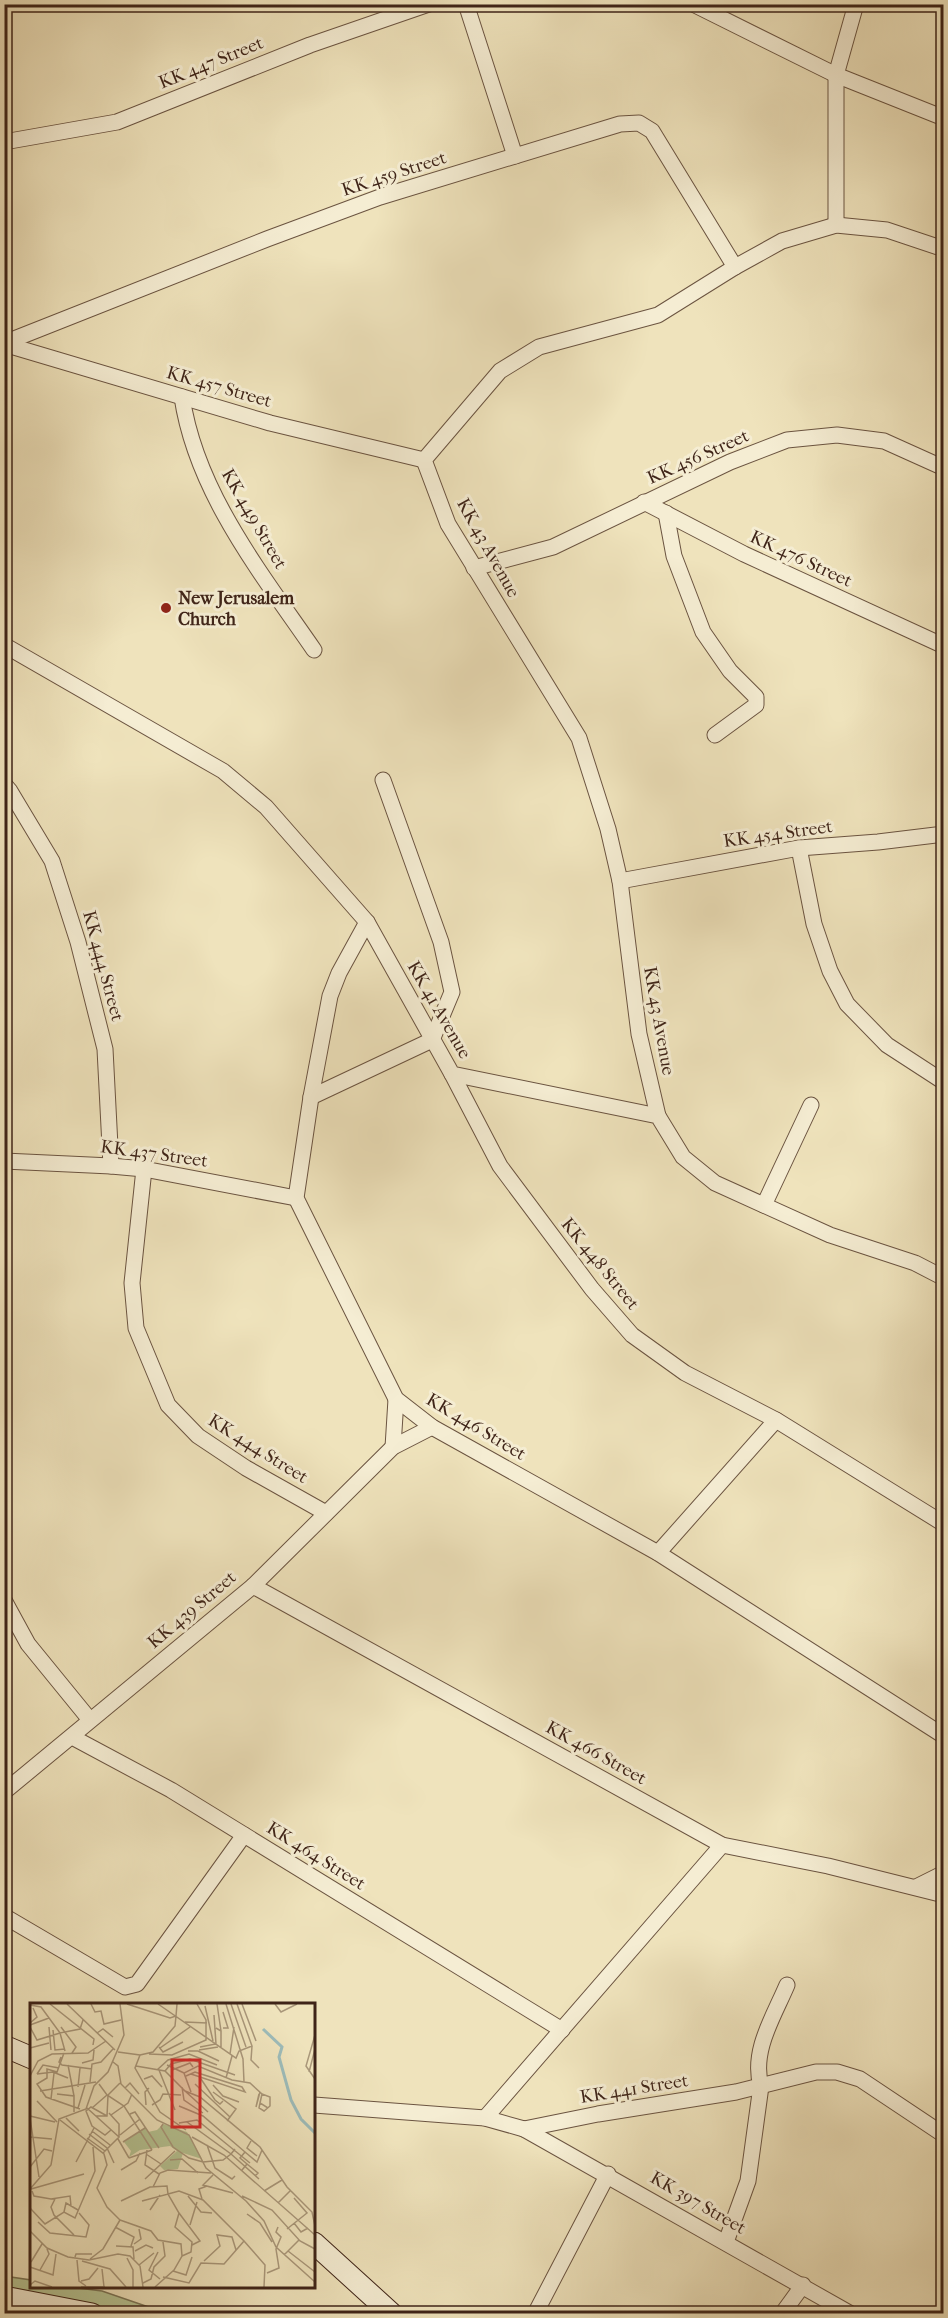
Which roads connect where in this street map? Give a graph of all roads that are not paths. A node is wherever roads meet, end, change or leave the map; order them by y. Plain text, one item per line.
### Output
1 (429, 4) edge
2 (466, 4) edge
3 (693, 4) edge
4 (856, 4) edge
5 (836, 75) junction
6 (944, 118) edge
7 (4, 142) edge
8 (515, 156) junction
9 (836, 225) junction
10 (944, 249) edge
11 (735, 267) junction
12 (4, 344) edge
13 (182, 397) junction
14 (424, 460) junction
15 (944, 468) edge
16 (645, 502) junction
17 (666, 513) junction
18 (474, 568) junction
19 (944, 646) edge
20 (314, 650) dead end
21 (7, 652) edge
22 (715, 735) dead end
23 (383, 780) dead end
24 (6, 790) edge
25 (944, 834) edge
26 (799, 848) junction
27 (620, 881) junction
28 (367, 922) junction
29 (432, 1040) junction
30 (452, 1074) junction
31 (944, 1082) edge
32 (311, 1097) junction
33 (811, 1105) dead end
34 (658, 1116) junction
35 (4, 1161) edge
36 (111, 1166) junction
37 (144, 1169) junction
38 (296, 1198) junction
39 (764, 1205) junction
40 (944, 1278) edge
41 (396, 1399) junction
42 (776, 1420) junction
43 (432, 1427) junction
44 (393, 1447) junction
45 (327, 1513) junction
46 (944, 1524) edge
47 (658, 1553) junction
48 (252, 1586) junction
49 (4, 1600) edge
50 (90, 1720) junction
51 (944, 1736) edge
52 (72, 1737) junction
53 (4, 1792) edge
54 (244, 1835) junction
55 (722, 1845) junction
56 (944, 1873) edge
57 (916, 1887) junction
58 (944, 1895) edge
59 (4, 1916) edge
60 (787, 1985) dead end
61 (562, 2030) junction
62 (4, 2046) edge
63 (30, 2057) edge
64 (761, 2086) junction
65 (315, 2105) edge
66 (485, 2118) junction
67 (524, 2129) junction
68 (944, 2135) edge
69 (608, 2174) junction
70 (726, 2242) junction
71 (315, 2244) edge
72 (803, 2285) junction
73 (4, 2297) edge
74 (92, 2313) edge
75 (392, 2313) edge
76 (535, 2313) edge
77 (782, 2313) edge
78 (852, 2313) edge

1 - 7 street, KK 447 Street
2 - 8 street
3 - 5 street
4 - 5 street
5 - 6 street
5 - 9 street
8 - 11 street, KK 459 Street
8 - 12 street, KK 459 Street
9 - 10 street
9 - 11 street
11 - 14 street
12 - 13 street, KK 457 Street
13 - 14 street, KK 457 Street
13 - 20 street, KK 449 Street
14 - 18 street, KK 43 Avenue
15 - 16 street, KK 456 Street
16 - 17 street, KK 476 Street
16 - 18 street, KK 456 Street
17 - 19 street, KK 476 Street
17 - 22 street
18 - 27 street, KK 43 Avenue
21 - 28 street, KK 41 Avenue
23 - 29 street
24 - 36 street, KK 444 Street
25 - 26 street, KK 454 Street
26 - 27 street, KK 454 Street
26 - 31 street
27 - 34 street, KK 43 Avenue
28 - 29 street, KK 41 Avenue
28 - 32 street
29 - 30 street, KK 41 Avenue
29 - 32 street
30 - 34 street, KK 41 Avenue
30 - 42 street, KK 448 Street
32 - 38 street
33 - 39 street
34 - 39 street
35 - 36 street, KK 437 Street
36 - 37 street, KK 437 Street
37 - 38 street, KK 437 Street
37 - 45 street, KK 444 Street
38 - 41 street, KK 446 Street
39 - 40 street
41 - 43 street, KK 446 Street
41 - 44 street
42 - 46 street, KK 448 Street
42 - 47 street
43 - 44 street, KK 439 Street
43 - 47 street, KK 446 Street
44 - 45 street, KK 439 Street
45 - 48 street, KK 439 Street
47 - 51 street, KK 446 Street
48 - 50 street, KK 439 Street
48 - 55 street, KK 466 Street
49 - 50 street
50 - 52 street, KK 439 Street
52 - 53 street, KK 439 Street
52 - 54 street
54 - 59 street, KK 464 Street
54 - 61 street, KK 464 Street
55 - 57 street, KK 466 Street
55 - 61 street
56 - 57 street
57 - 58 street, KK 466 Street
60 - 64 street
61 - 66 street
62 - 63 main road
64 - 67 street, KK 441 Street
64 - 68 street, KK 441 Street
64 - 70 street
65 - 66 street, KK 441 Street
66 - 67 street, KK 441 Street
67 - 69 street, KK 397 Street
69 - 70 street, KK 397 Street
69 - 76 street
70 - 72 street, KK 397 Street
71 - 75 main road
72 - 77 street
72 - 78 street, KK 397 Street
73 - 74 main road

